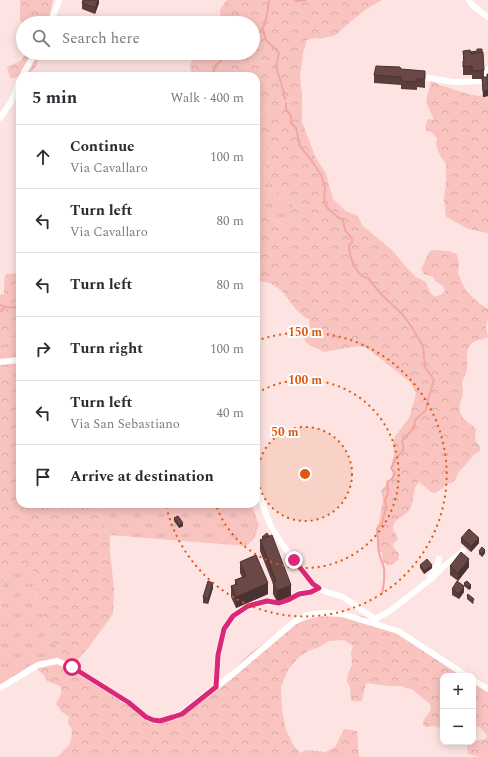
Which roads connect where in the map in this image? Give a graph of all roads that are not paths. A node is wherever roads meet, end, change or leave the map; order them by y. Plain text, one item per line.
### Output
1 (59, 0) edge
2 (469, 0) edge
3 (53, 16) edge
4 (488, 17) edge
5 (31, 60) edge
6 (488, 68) edge
7 (24, 72) edge
8 (428, 78) dead end
9 (16, 88) edge
10 (0, 118) edge
11 (16, 360) edge
12 (0, 362) edge
13 (260, 496) edge
14 (463, 551) dead end
15 (439, 559) dead end
16 (425, 584) junction
17 (319, 588) junction
18 (376, 622) junction
19 (462, 673) edge
20 (476, 682) edge
21 (216, 687) junction
22 (0, 688) edge
23 (488, 689) edge

1 - 3 street
2 - 4 street
5 - 7 street
6 - 8 street
9 - 10 street
11 - 12 street
13 - 17 street
14 - 16 street
15 - 16 street
16 - 18 street
17 - 18 street
17 - 21 street
18 - 19 street
18 - 21 street
20 - 23 street
21 - 22 street

